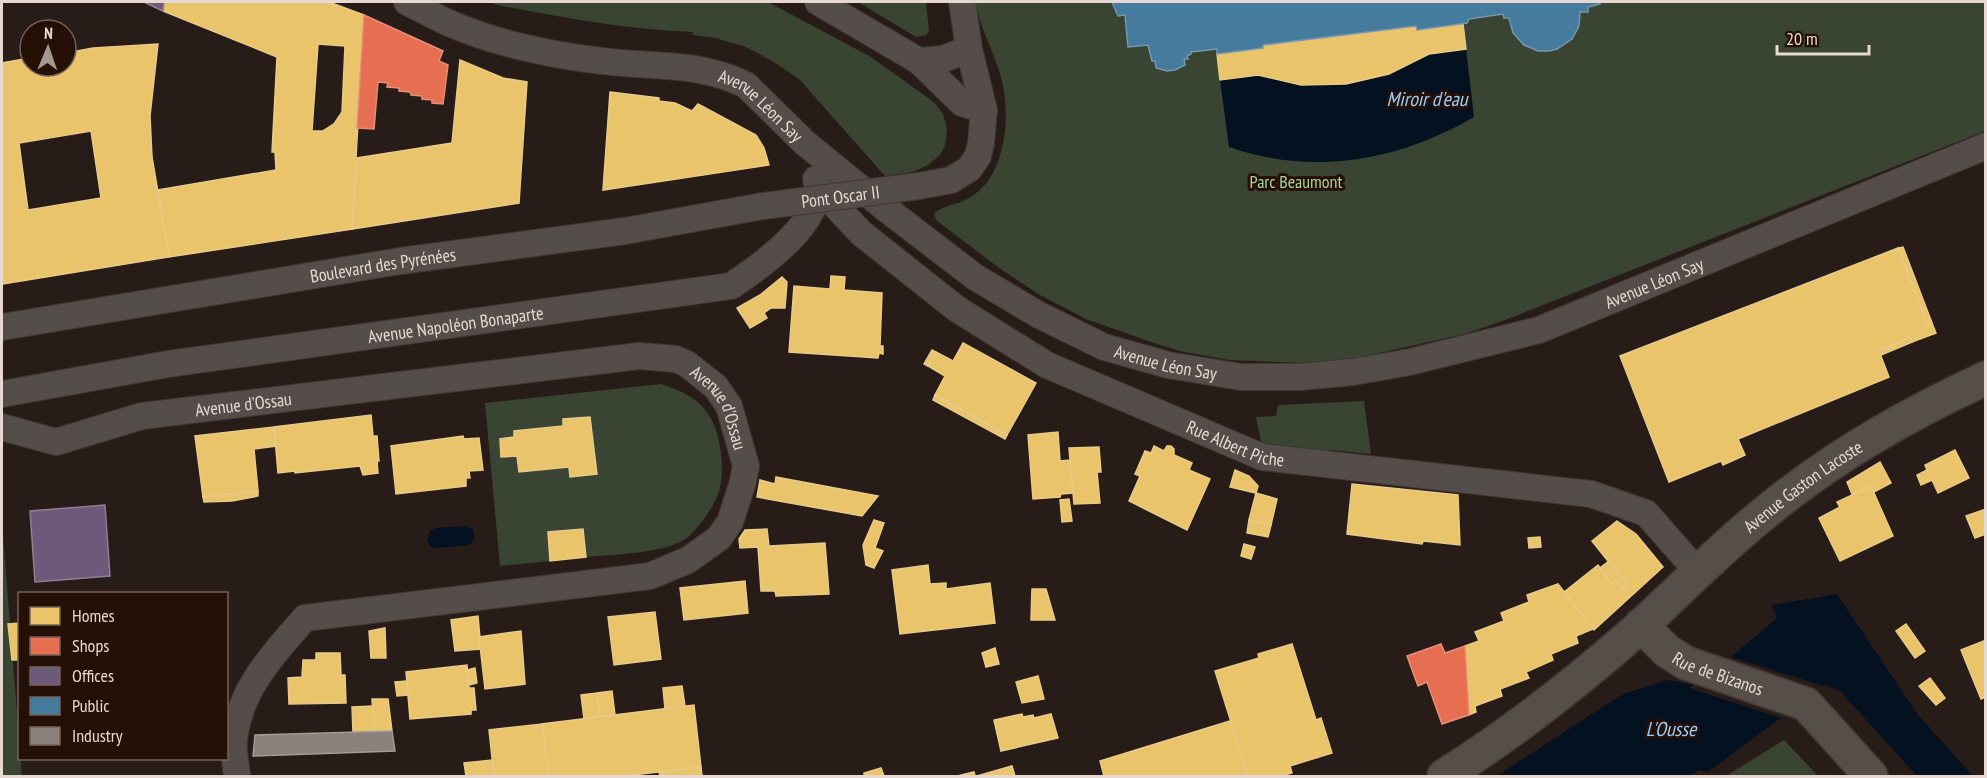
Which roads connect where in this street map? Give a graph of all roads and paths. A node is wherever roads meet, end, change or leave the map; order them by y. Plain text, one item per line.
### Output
1 (407, 2) edge
2 (818, 2) edge
3 (962, 2) edge
4 (969, 49) junction
5 (919, 61) junction
6 (984, 110) junction
7 (805, 143) junction
8 (1986, 146) edge
9 (818, 187) junction
10 (763, 206) joint
11 (2, 327) edge
12 (1986, 378) edge
13 (2, 393) edge
14 (2, 427) edge
15 (1698, 572) junction
16 (1641, 625) junction
17 (237, 777) edge
18 (1444, 777) edge
19 (1871, 777) edge

1 - 7 street, Avenue Léon Say
2 - 5 street
3 - 4 street, Pont Oscar II
4 - 5 street
4 - 6 street, Pont Oscar II
5 - 6 street
6 - 10 street, Pont Oscar II, bridge
7 - 8 street, Avenue Léon Say
7 - 9 street
9 - 13 street, Avenue Napoléon Bonaparte
9 - 15 street, Rue Albert Piche
10 - 11 street, Boulevard des Pyrénées
12 - 15 main road, Avenue Gaston Lacoste
14 - 17 street, Avenue d'Ossau
15 - 16 main road, Avenue Gaston Lacoste
16 - 18 main road, Avenue Gaston Lacoste
16 - 19 main road, Rue de Bizanos

